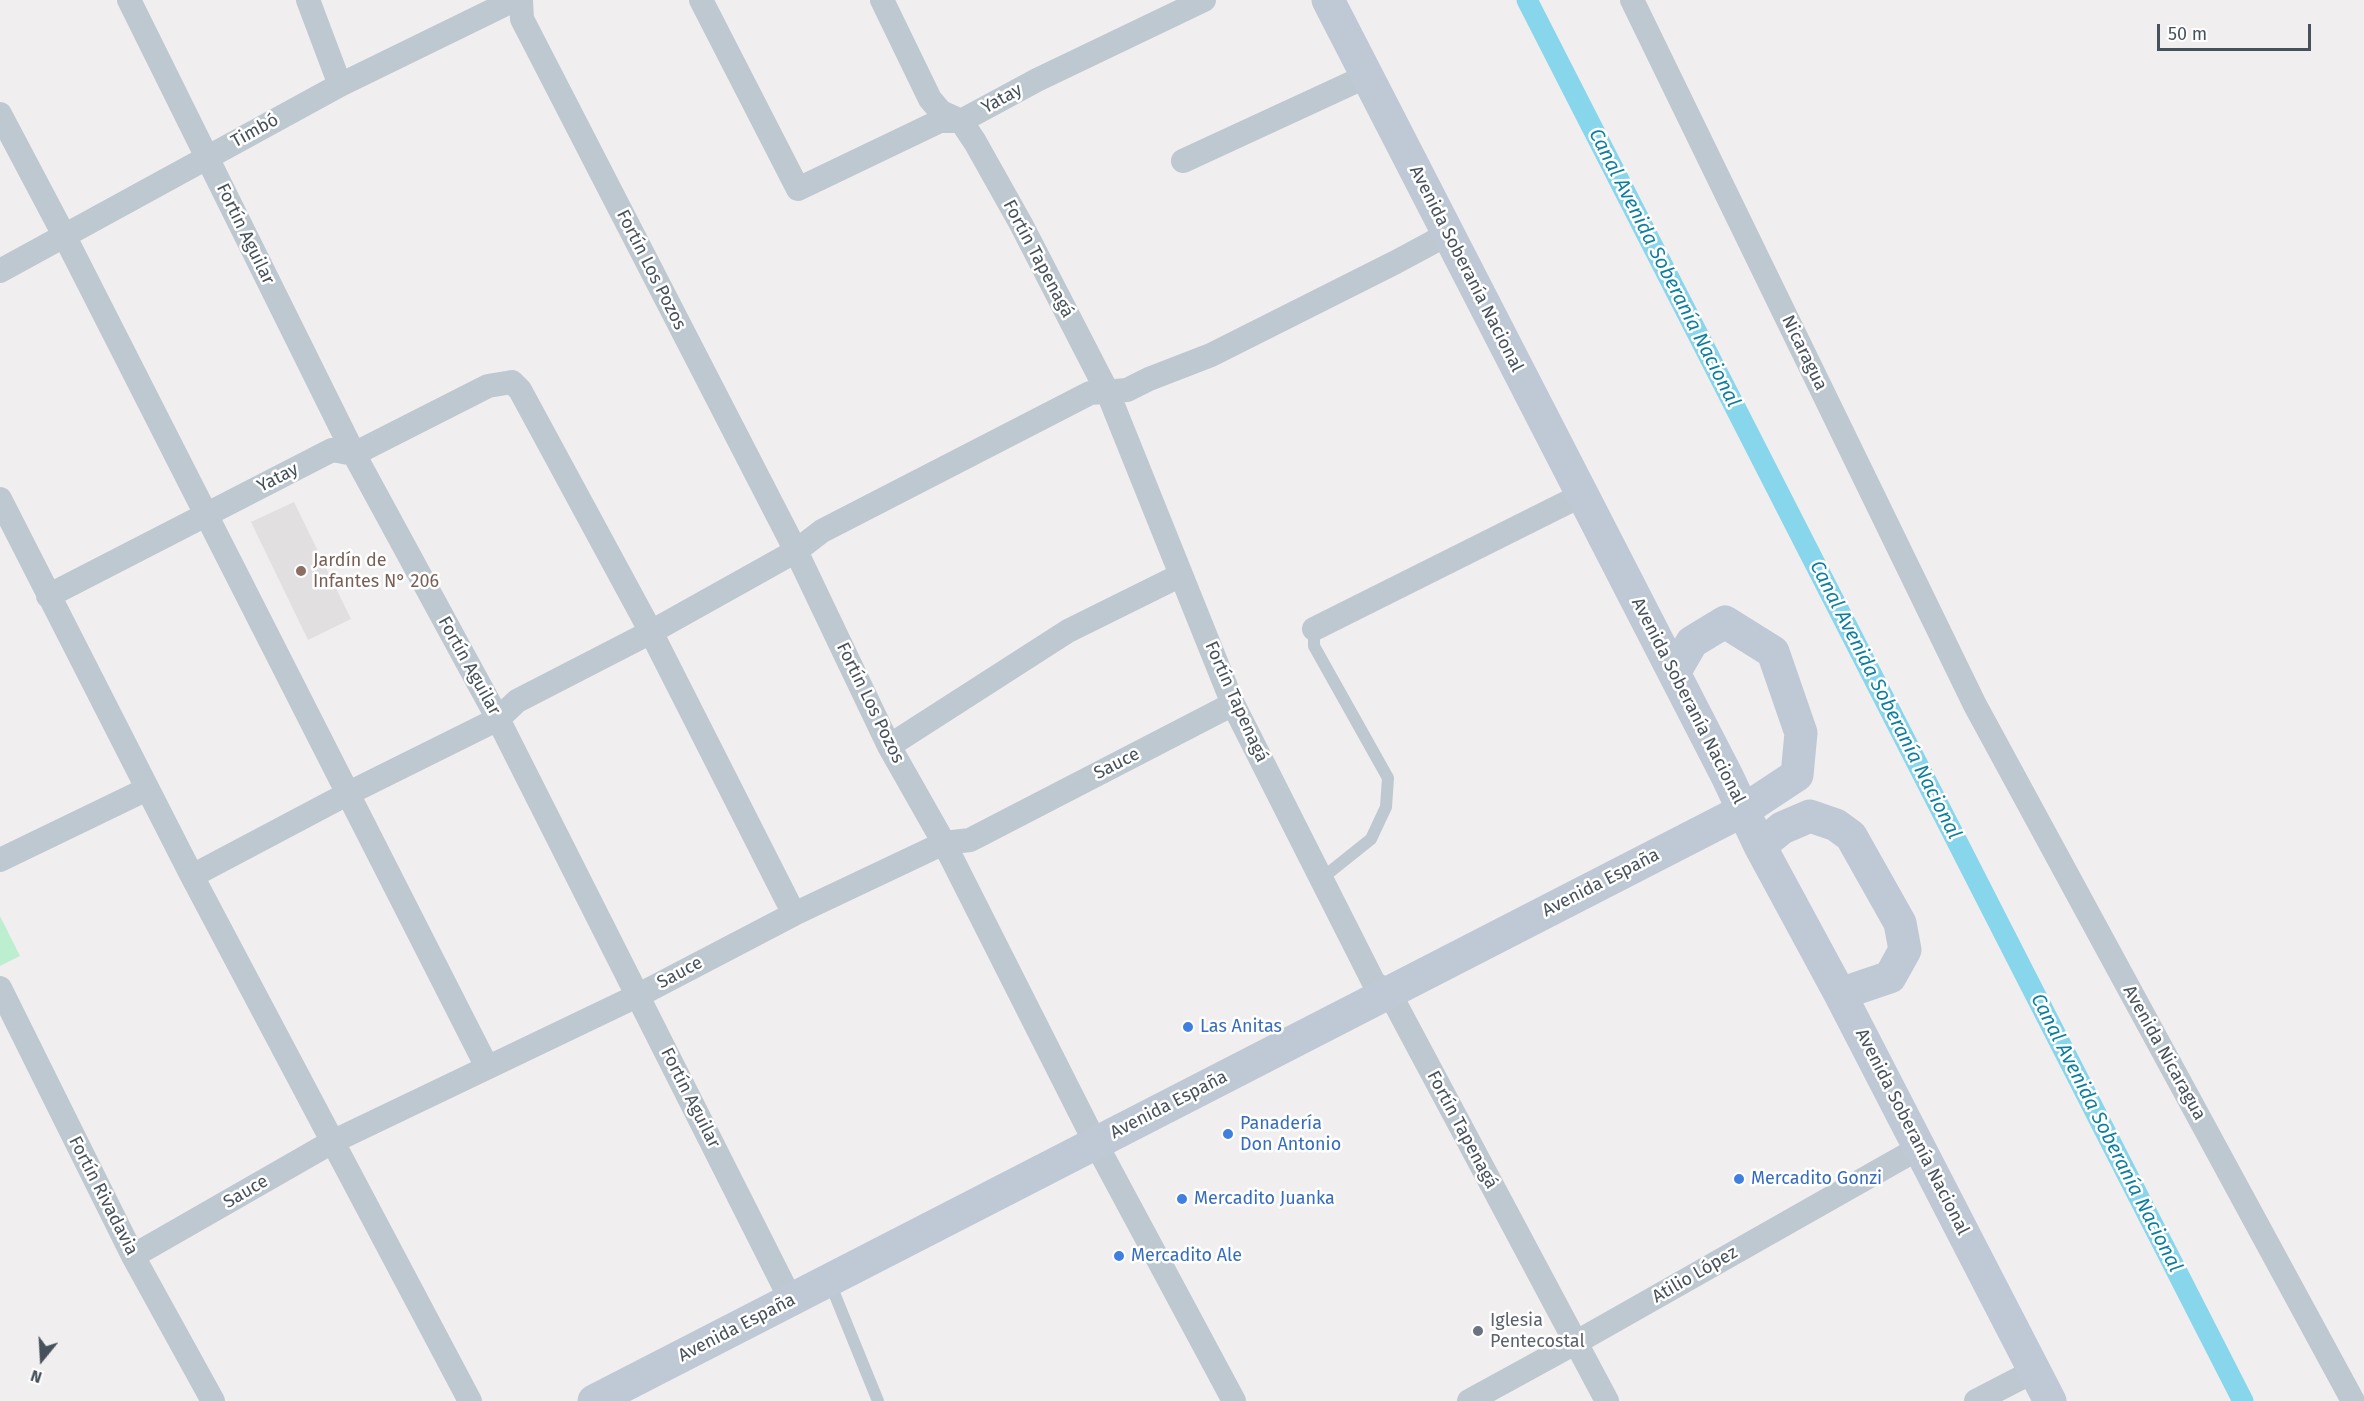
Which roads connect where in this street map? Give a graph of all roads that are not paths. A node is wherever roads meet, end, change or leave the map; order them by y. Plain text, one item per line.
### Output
1 (129, 0) edge
2 (308, 0) edge
3 (514, 0) edge
4 (521, 0) edge
5 (701, 0) edge
6 (882, 0) edge
7 (1204, 0) edge
8 (1328, 0) edge
9 (1638, 4) edge
10 (1367, 76) junction
11 (340, 85) junction
12 (0, 114) edge
13 (961, 121) junction
14 (208, 157) junction
15 (1183, 161) dead end
16 (1448, 234) junction
17 (65, 237) junction
18 (0, 271) edge
19 (1108, 393) junction
20 (354, 454) junction
21 (1582, 495) junction
22 (0, 499) edge
23 (206, 515) junction
24 (796, 552) junction
25 (1181, 575) junction
26 (48, 596) junction
27 (1314, 629) joint
28 (651, 632) junction
29 (1674, 673) junction
30 (1233, 704) junction
31 (1975, 705) joint
32 (498, 719) junction
33 (889, 746) junction
34 (147, 789) junction
35 (348, 794) junction
36 (1744, 810) junction
37 (944, 843) junction
38 (1760, 846) junction
39 (0, 860) edge
40 (192, 876) junction
41 (1321, 879) junction
42 (794, 914) junction
43 (0, 988) edge
44 (1389, 992) junction
45 (1840, 994) junction
46 (639, 995) junction
47 (487, 1067) junction
48 (332, 1142) junction
49 (1095, 1142) junction
50 (1919, 1148) junction
51 (133, 1256) junction
52 (829, 1280) junction
53 (791, 1299) junction
54 (1575, 1343) junction
55 (2034, 1371) junction
56 (213, 1401) edge
57 (470, 1401) edge
58 (594, 1401) edge
59 (878, 1401) edge
60 (1234, 1401) edge
61 (1469, 1401) edge
62 (1607, 1401) edge
63 (1976, 1401) edge
64 (2050, 1401) edge
65 (2353, 1401) edge

1 - 14 street, Fortín Aguilar
2 - 11 street
3 - 11 street, Timbó
4 - 24 street, Fortín Los Pozos
5 - 13 street, Yatay
6 - 13 street, Fortín Tapenagá
7 - 13 street, Yatay
8 - 10 main road, Avenida Soberanía Nacional
9 - 31 street, Nicaragua
10 - 15 street
10 - 16 main road, Avenida Soberanía Nacional
11 - 14 street, Timbó
12 - 17 street
13 - 19 street, Fortín Tapenagá
14 - 17 street, Timbó
14 - 20 street, Fortín Aguilar
16 - 19 street
16 - 21 main road, Avenida Soberanía Nacional
17 - 18 street, Timbó
17 - 23 street
19 - 24 street
19 - 25 street, Fortín Tapenagá
20 - 23 street, Yatay
20 - 28 street, Yatay
20 - 32 street, Fortín Aguilar
21 - 27 street
21 - 29 main road, Avenida Soberanía Nacional
22 - 26 street
23 - 26 street, Yatay
23 - 35 street
24 - 28 street
24 - 33 street, Fortín Los Pozos
25 - 30 street, Fortín Tapenagá
25 - 33 street
26 - 34 street
27 - 41 lane
28 - 32 street
28 - 42 street
29 - 36 main road, Avenida Soberanía Nacional
29 - 36 main road, Avenida España
30 - 37 street, Sauce
30 - 41 street, Fortín Tapenagá
31 - 65 street, Avenida Nicaragua
32 - 35 street
32 - 46 street, Fortín Aguilar
33 - 37 street, Fortín Los Pozos
34 - 39 street
34 - 40 street
35 - 40 street
35 - 47 street
36 - 38 main road, Avenida Soberanía Nacional
36 - 44 main road, Avenida España
37 - 42 street, Sauce
37 - 49 street, Fortín Los Pozos
38 - 45 main road, Avenida Soberanía Nacional
38 - 45 main road
40 - 48 street
41 - 44 street, Fortín Tapenagá
42 - 46 street, Sauce
43 - 51 street, Fortín Rivadavia
44 - 49 main road, Avenida España
44 - 54 street, Fortín Tapenagá
45 - 50 main road, Avenida Soberanía Nacional
46 - 47 street, Sauce
46 - 53 street, Fortín Aguilar
47 - 48 street, Sauce
48 - 51 street, Sauce
48 - 57 street
49 - 52 main road, Avenida España
49 - 60 street, Fortín Los Pozos
50 - 54 street, Atilio López
50 - 55 main road, Avenida Soberanía Nacional
51 - 56 street, Fortín Rivadavia
52 - 53 main road, Avenida España
52 - 59 lane
53 - 58 main road, Avenida España
54 - 61 street, Atilio López
54 - 62 street, Fortín Tapenagá
55 - 63 street
55 - 64 main road, Avenida Soberanía Nacional

